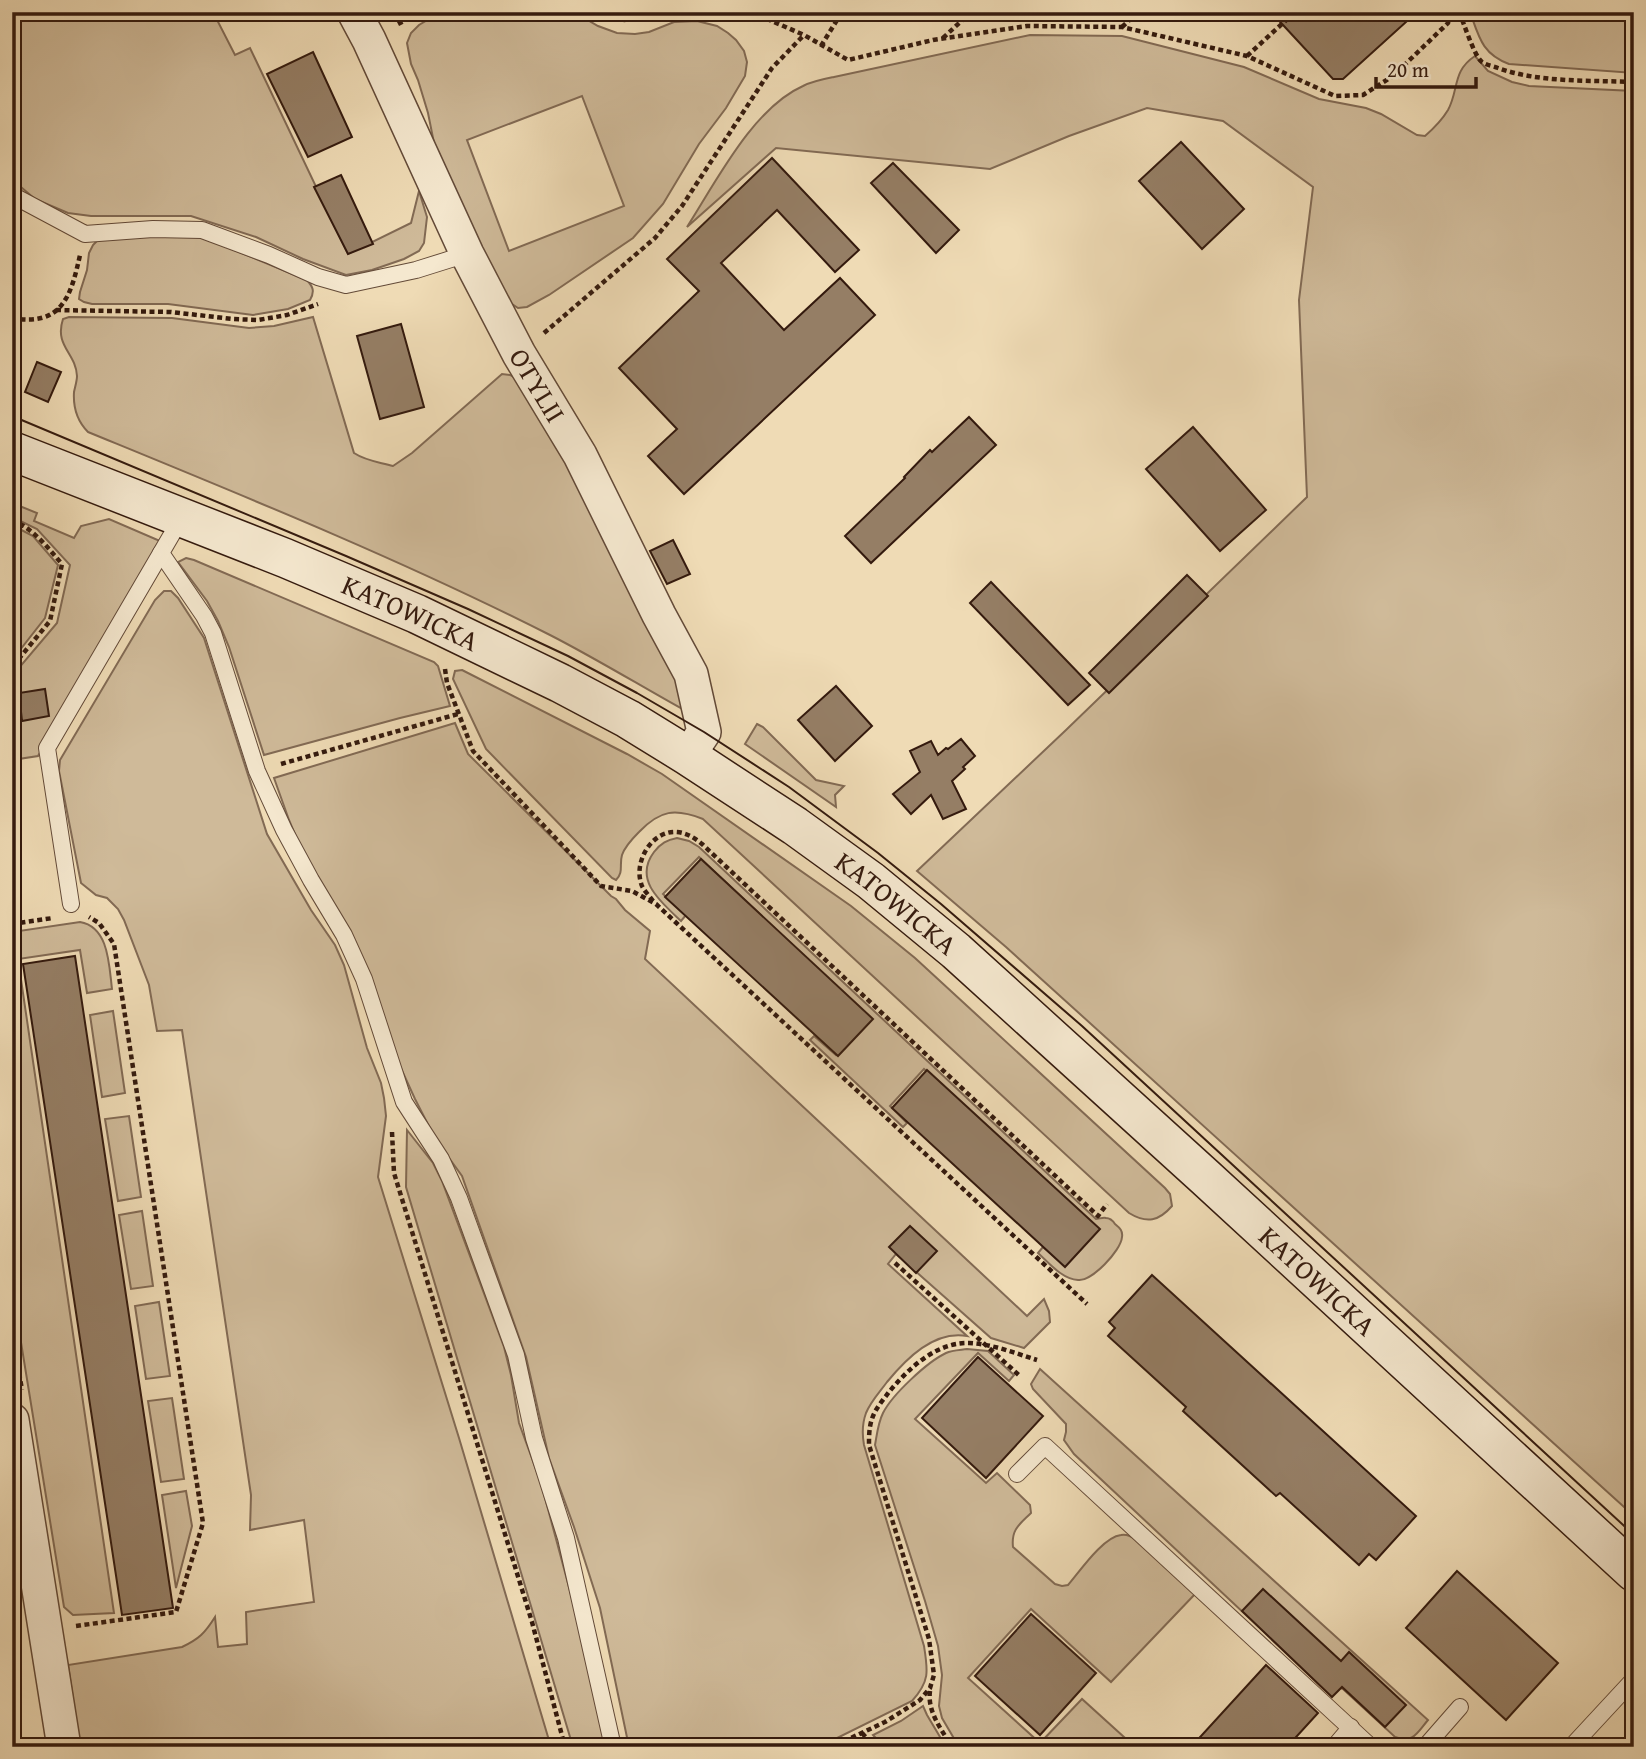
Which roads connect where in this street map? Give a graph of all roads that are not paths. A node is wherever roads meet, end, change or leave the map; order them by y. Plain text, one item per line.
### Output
1 (354, 12) edge
2 (12, 195) edge
3 (467, 254) junction
4 (12, 451) edge
5 (182, 517) junction
6 (161, 553) junction
7 (688, 756) junction
8 (77, 909) road end
9 (12, 1420) edge
10 (1017, 1474) dead end
11 (1634, 1572) edge
12 (1634, 1679) edge
13 (1460, 1707) dead end
14 (1350, 1727) junction
15 (64, 1747) edge
16 (613, 1747) edge
17 (1334, 1747) edge
18 (1371, 1747) edge
19 (1424, 1747) edge
20 (1571, 1747) edge

1 - 3 street, OTYLII
2 - 3 lane
3 - 7 street, OTYLII
4 - 5 street, KATOWICKA
5 - 6 lane
5 - 7 street, KATOWICKA
6 - 8 lane
6 - 16 lane
7 - 11 street, KATOWICKA
9 - 15 street
10 - 14 lane
12 - 20 lane
13 - 19 lane
14 - 17 lane
14 - 18 lane

